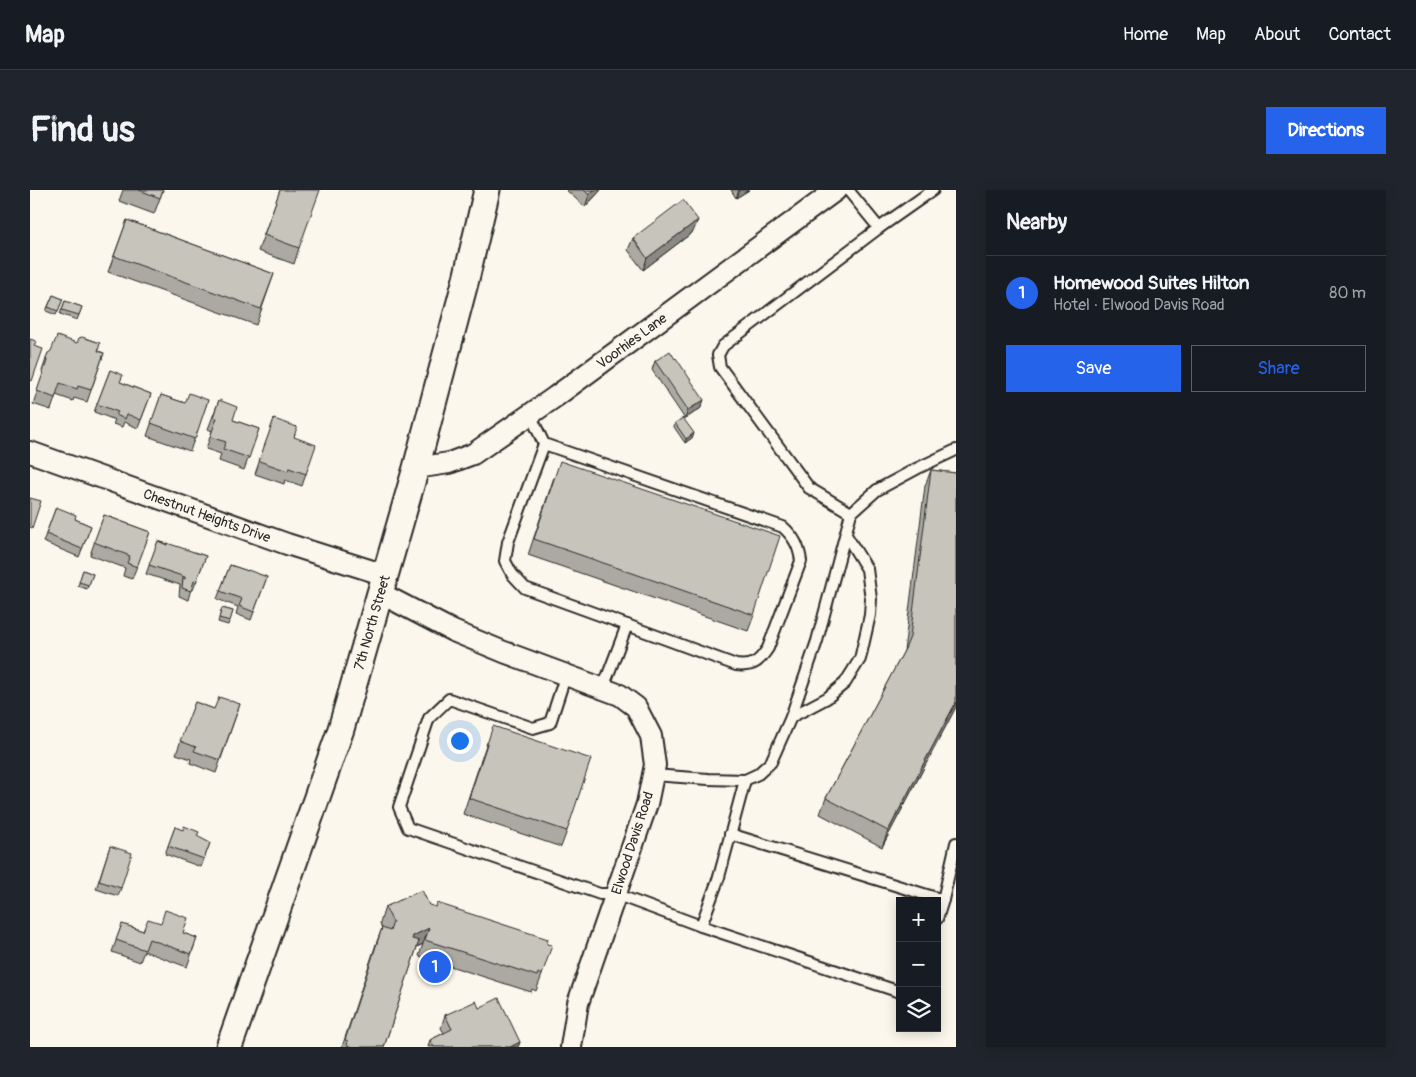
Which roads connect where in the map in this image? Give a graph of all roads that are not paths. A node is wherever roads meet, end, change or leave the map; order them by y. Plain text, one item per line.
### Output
1 (487, 190) edge
2 (836, 190) edge
3 (848, 190) edge
4 (933, 190) edge
5 (879, 228) junction
6 (530, 414) junction
7 (544, 444) junction
8 (956, 450) edge
9 (30, 452) edge
10 (416, 468) junction
11 (851, 513) junction
12 (846, 535) junction
13 (383, 584) junction
14 (627, 624) junction
15 (566, 674) junction
16 (603, 688) junction
17 (791, 717) junction
18 (653, 775) junction
19 (744, 780) junction
20 (730, 834) junction
21 (956, 843) edge
22 (615, 894) junction
23 (943, 900) junction
24 (941, 906) edge
25 (701, 926) junction
26 (896, 991) edge
27 (229, 1047) edge
28 (571, 1047) edge

1 - 10 street, 7th North Street
2 - 6 street, Voorhies Lane
3 - 5 lane
4 - 5 lane
5 - 11 lane
6 - 7 lane
6 - 10 street, Voorhies Lane
7 - 14 lane
7 - 14 lane
8 - 11 lane
9 - 13 street, Chestnut Heights Drive
10 - 13 street, 7th North Street
11 - 12 lane
12 - 17 lane
12 - 17 lane
13 - 15 street, Elwood Davis Road
13 - 27 street, 7th North Street
14 - 16 lane
15 - 16 street, Elwood Davis Road
15 - 22 lane
16 - 18 street, Elwood Davis Road
17 - 19 lane
18 - 19 lane
18 - 22 street, Elwood Davis Road
19 - 20 lane
20 - 23 lane
20 - 25 lane
21 - 23 lane
22 - 25 lane
22 - 28 street, Elwood Davis Road
23 - 24 lane
25 - 26 lane

